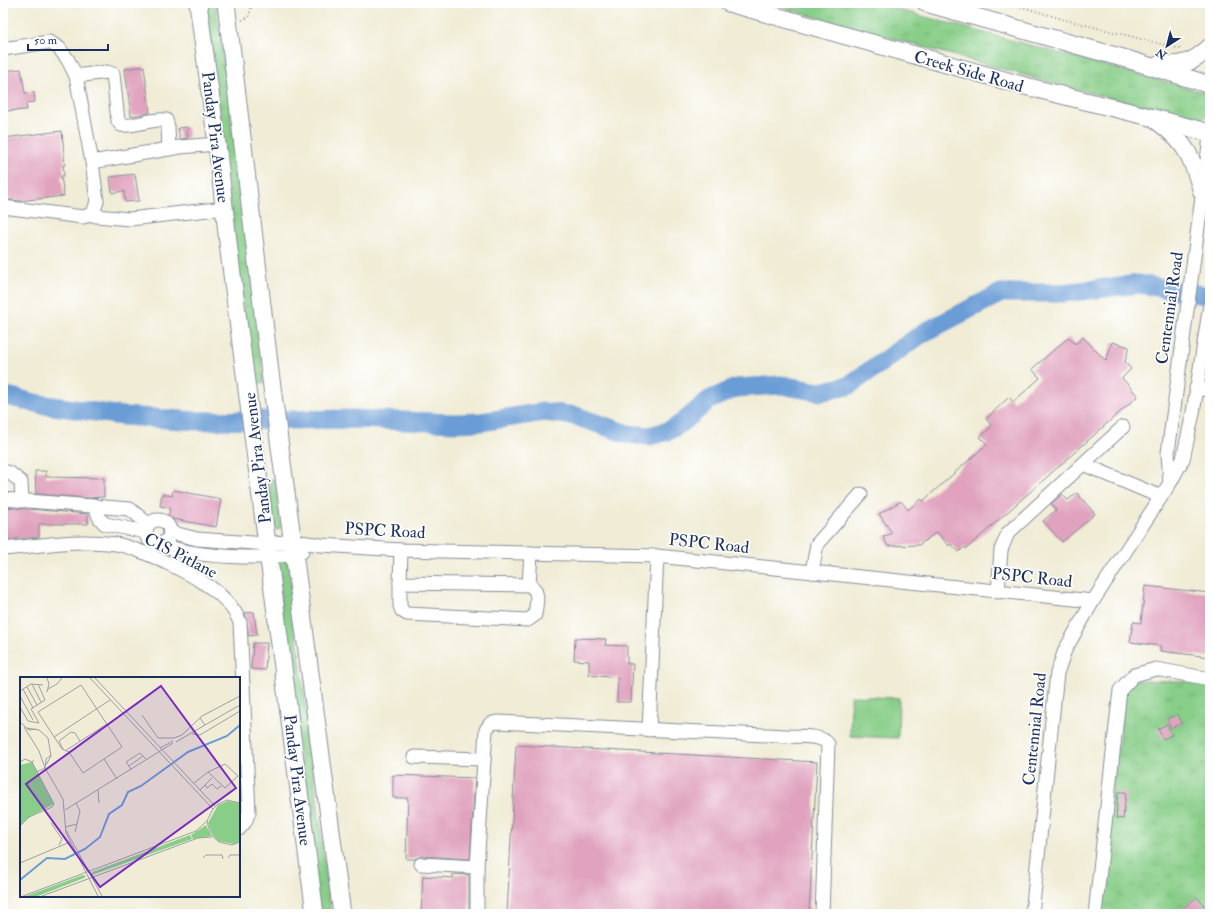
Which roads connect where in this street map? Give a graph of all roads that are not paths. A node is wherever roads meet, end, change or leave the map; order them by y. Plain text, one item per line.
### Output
1 (198, 3) edge
2 (226, 3) edge
3 (729, 3) edge
4 (926, 3) edge
5 (3, 49) edge
6 (1206, 51) edge
7 (1130, 60) junction
8 (76, 76) junction
9 (1210, 85) edge
10 (1150, 117) junction
11 (1210, 133) edge
12 (1210, 137) edge
13 (217, 144) junction
14 (168, 149) junction
15 (92, 162) junction
16 (1202, 192) junction
17 (3, 207) edge
18 (224, 208) junction
19 (93, 214) junction
20 (1210, 305) edge
21 (1196, 388) junction
22 (1210, 390) edge
23 (1123, 427) dead end
24 (1083, 464) junction
25 (3, 471) edge
26 (1170, 483) junction
27 (861, 494) dead end
28 (1161, 497) junction
29 (3, 499) edge
30 (22, 501) junction
31 (94, 505) junction
32 (147, 528) junction
33 (170, 532) junction
34 (161, 543) junction
35 (262, 548) junction
36 (294, 548) junction
37 (3, 550) edge
38 (401, 550) junction
39 (531, 553) junction
40 (250, 556) junction
41 (657, 556) junction
42 (812, 572) junction
43 (400, 583) junction
44 (529, 585) junction
45 (998, 592) junction
46 (1093, 601) junction
47 (1210, 679) edge
48 (649, 730) junction
49 (414, 757) dead end
50 (484, 758) junction
51 (240, 828) edge
52 (421, 864) dead end
53 (477, 867) junction
54 (315, 914) edge
55 (342, 914) edge
56 (477, 914) edge
57 (822, 914) edge
58 (1032, 914) edge
59 (1095, 914) edge

1 - 13 main road, Panday Pira Avenue
2 - 36 main road, Panday Pira Avenue
3 - 10 main road, Creek Side Road
4 - 7 main road
5 - 8 street
6 - 7 main road
7 - 9 main road
8 - 14 street
8 - 15 street
10 - 11 main road, Creek Side Road
10 - 16 main road
12 - 16 street, Centennial Road
13 - 14 street
13 - 18 main road, Panday Pira Avenue
14 - 15 street
15 - 19 street
16 - 26 street, Centennial Road
17 - 19 street
18 - 19 street
18 - 35 main road, Panday Pira Avenue
20 - 21 street, Centennial Road
21 - 22 street
21 - 26 street, Centennial Road
23 - 24 street
24 - 28 street
24 - 45 street
25 - 30 street
26 - 28 street, Centennial Road
27 - 42 street
28 - 46 street, Centennial Road
29 - 30 street
30 - 31 street
31 - 32 street
31 - 32 street
32 - 33 street
32 - 34 street
33 - 34 street
33 - 35 street
34 - 40 street
35 - 36 street, PSPC Road
35 - 40 street
35 - 40 street
35 - 54 main road, Panday Pira Avenue
36 - 38 street, PSPC Road
36 - 55 main road, Panday Pira Avenue
37 - 51 street, CIS Pitlane
38 - 39 street, PSPC Road
38 - 43 street
39 - 41 street, PSPC Road
39 - 44 street
41 - 42 street, PSPC Road
41 - 48 street
42 - 45 street, PSPC Road
43 - 44 street
43 - 44 street
45 - 46 street, PSPC Road
46 - 58 street, Centennial Road
47 - 59 street
48 - 50 street
48 - 57 street
49 - 50 street
50 - 53 street
52 - 53 street
53 - 56 street

